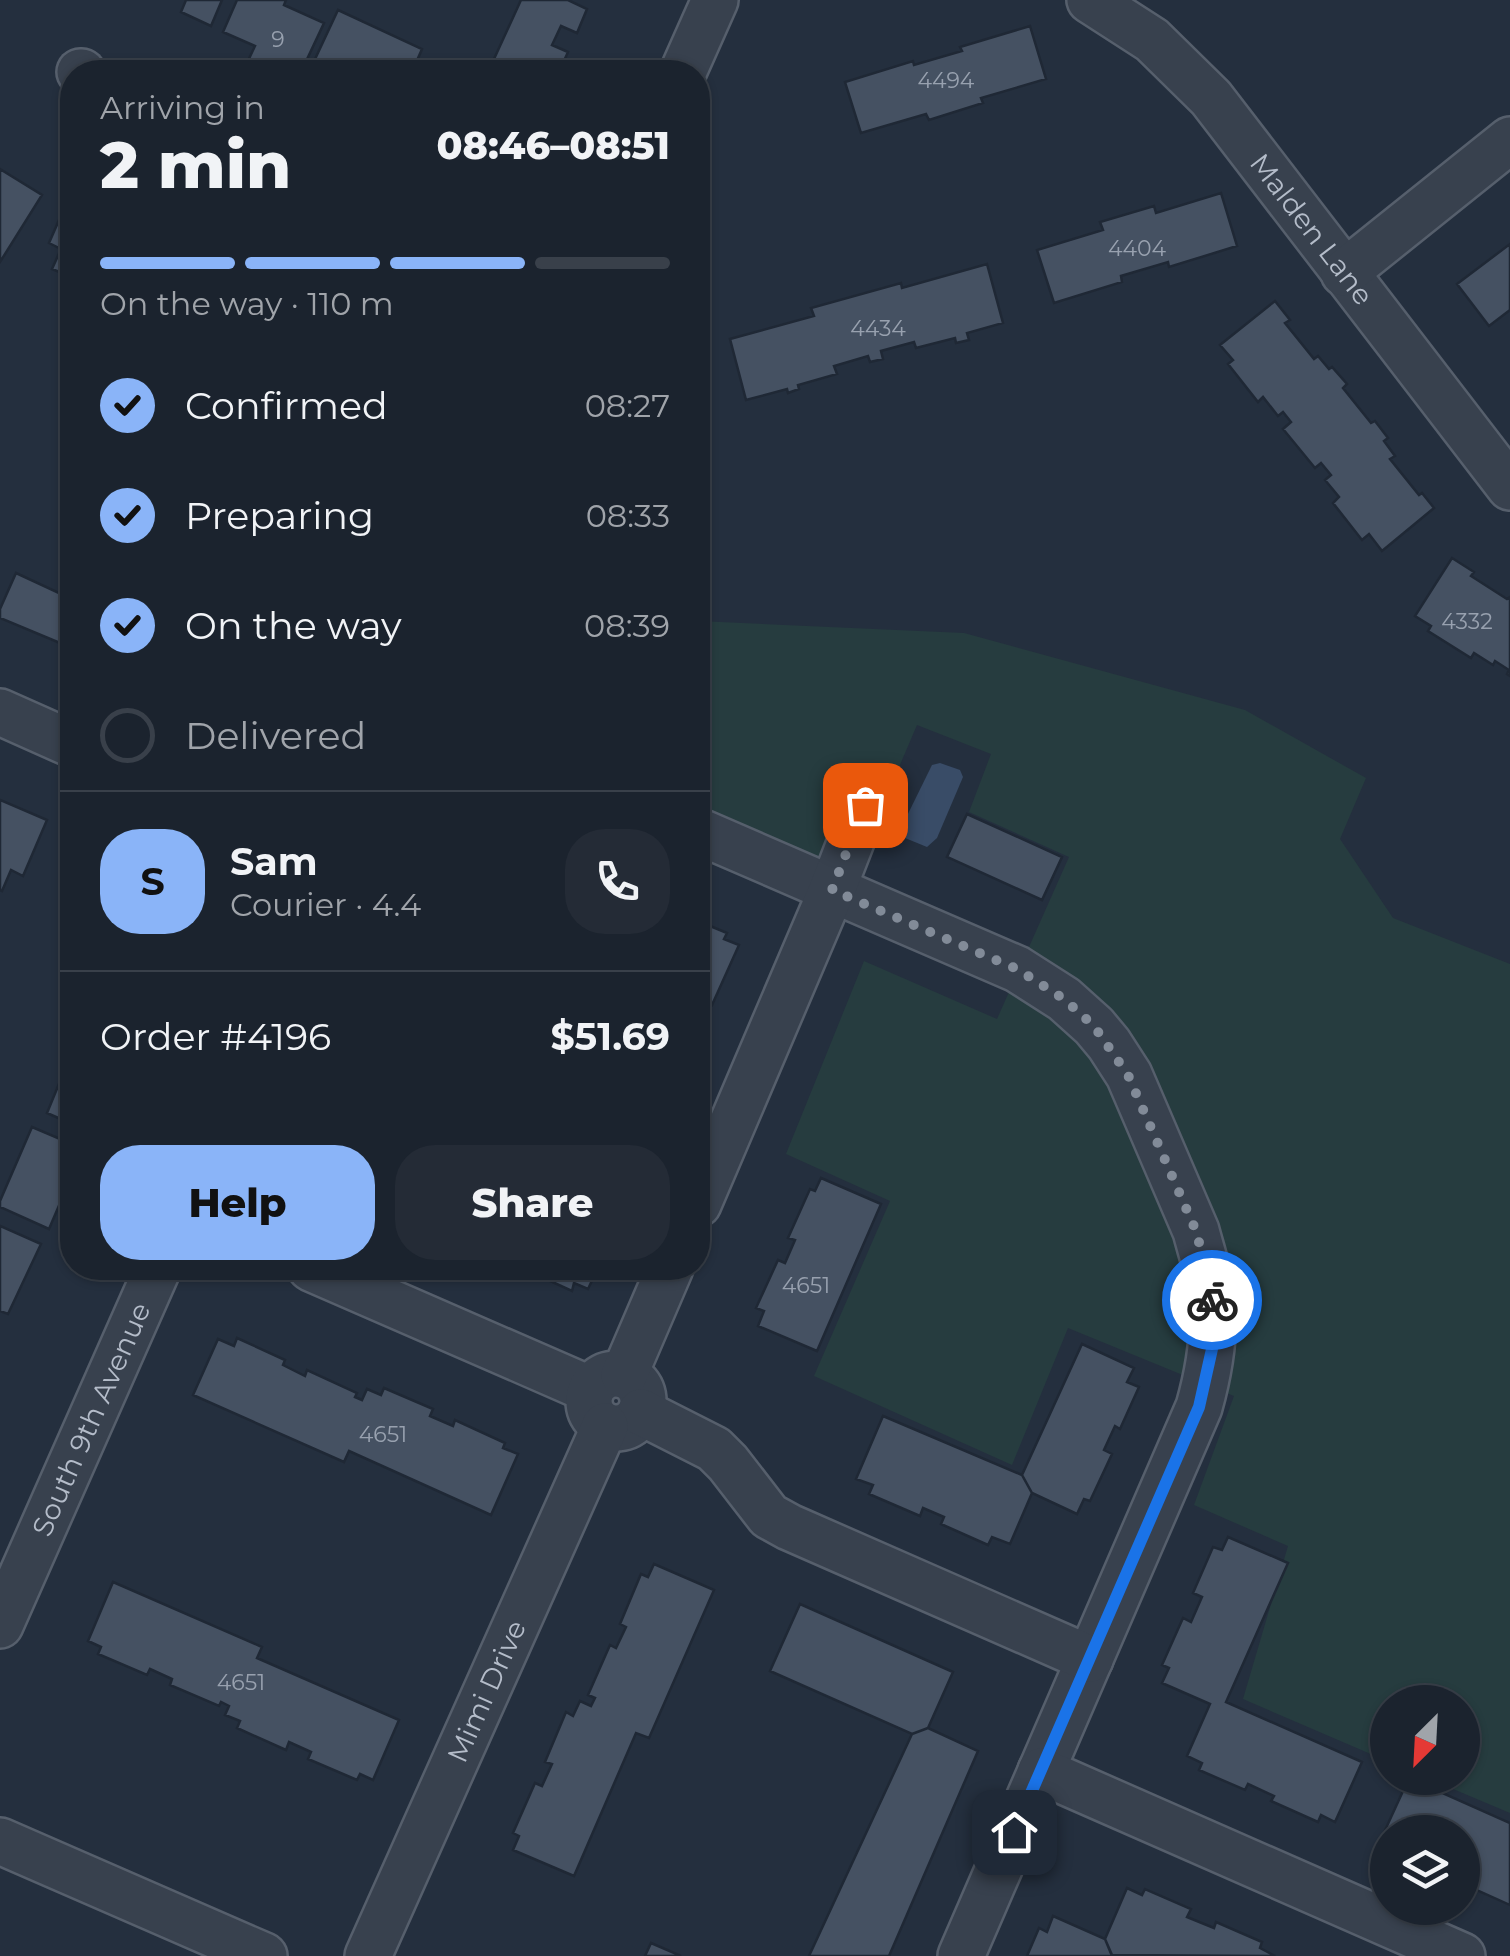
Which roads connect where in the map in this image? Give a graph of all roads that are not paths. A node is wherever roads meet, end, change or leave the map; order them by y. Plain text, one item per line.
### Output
1 (715, 0) edge
2 (1090, 0) edge
3 (688, 60) edge
4 (1510, 140) edge
5 (1344, 273) junction
6 (1510, 488) edge
7 (0, 712) edge
8 (60, 739) edge
9 (865, 805) dead end
10 (710, 836) edge
11 (832, 890) junction
12 (710, 1176) edge
13 (153, 1280) edge
14 (338, 1280) edge
15 (665, 1280) edge
16 (615, 1401) junction
17 (0, 1625) edge
18 (1090, 1659) junction
19 (1042, 1771) junction
20 (0, 1841) edge
21 (264, 1956) edge
22 (368, 1956) edge
23 (960, 1956) edge
24 (1462, 1956) edge

1 - 3 street
2 - 5 street, Malden Lane
4 - 5 street
5 - 6 street, Malden Lane
7 - 8 street
9 - 11 street
10 - 11 street
11 - 12 street
11 - 18 street
13 - 17 street, South 9th Avenue
14 - 16 street
15 - 16 street, Mimi Drive
16 - 18 street
16 - 22 street, Mimi Drive
18 - 19 street
19 - 23 street
19 - 24 street
20 - 21 street

